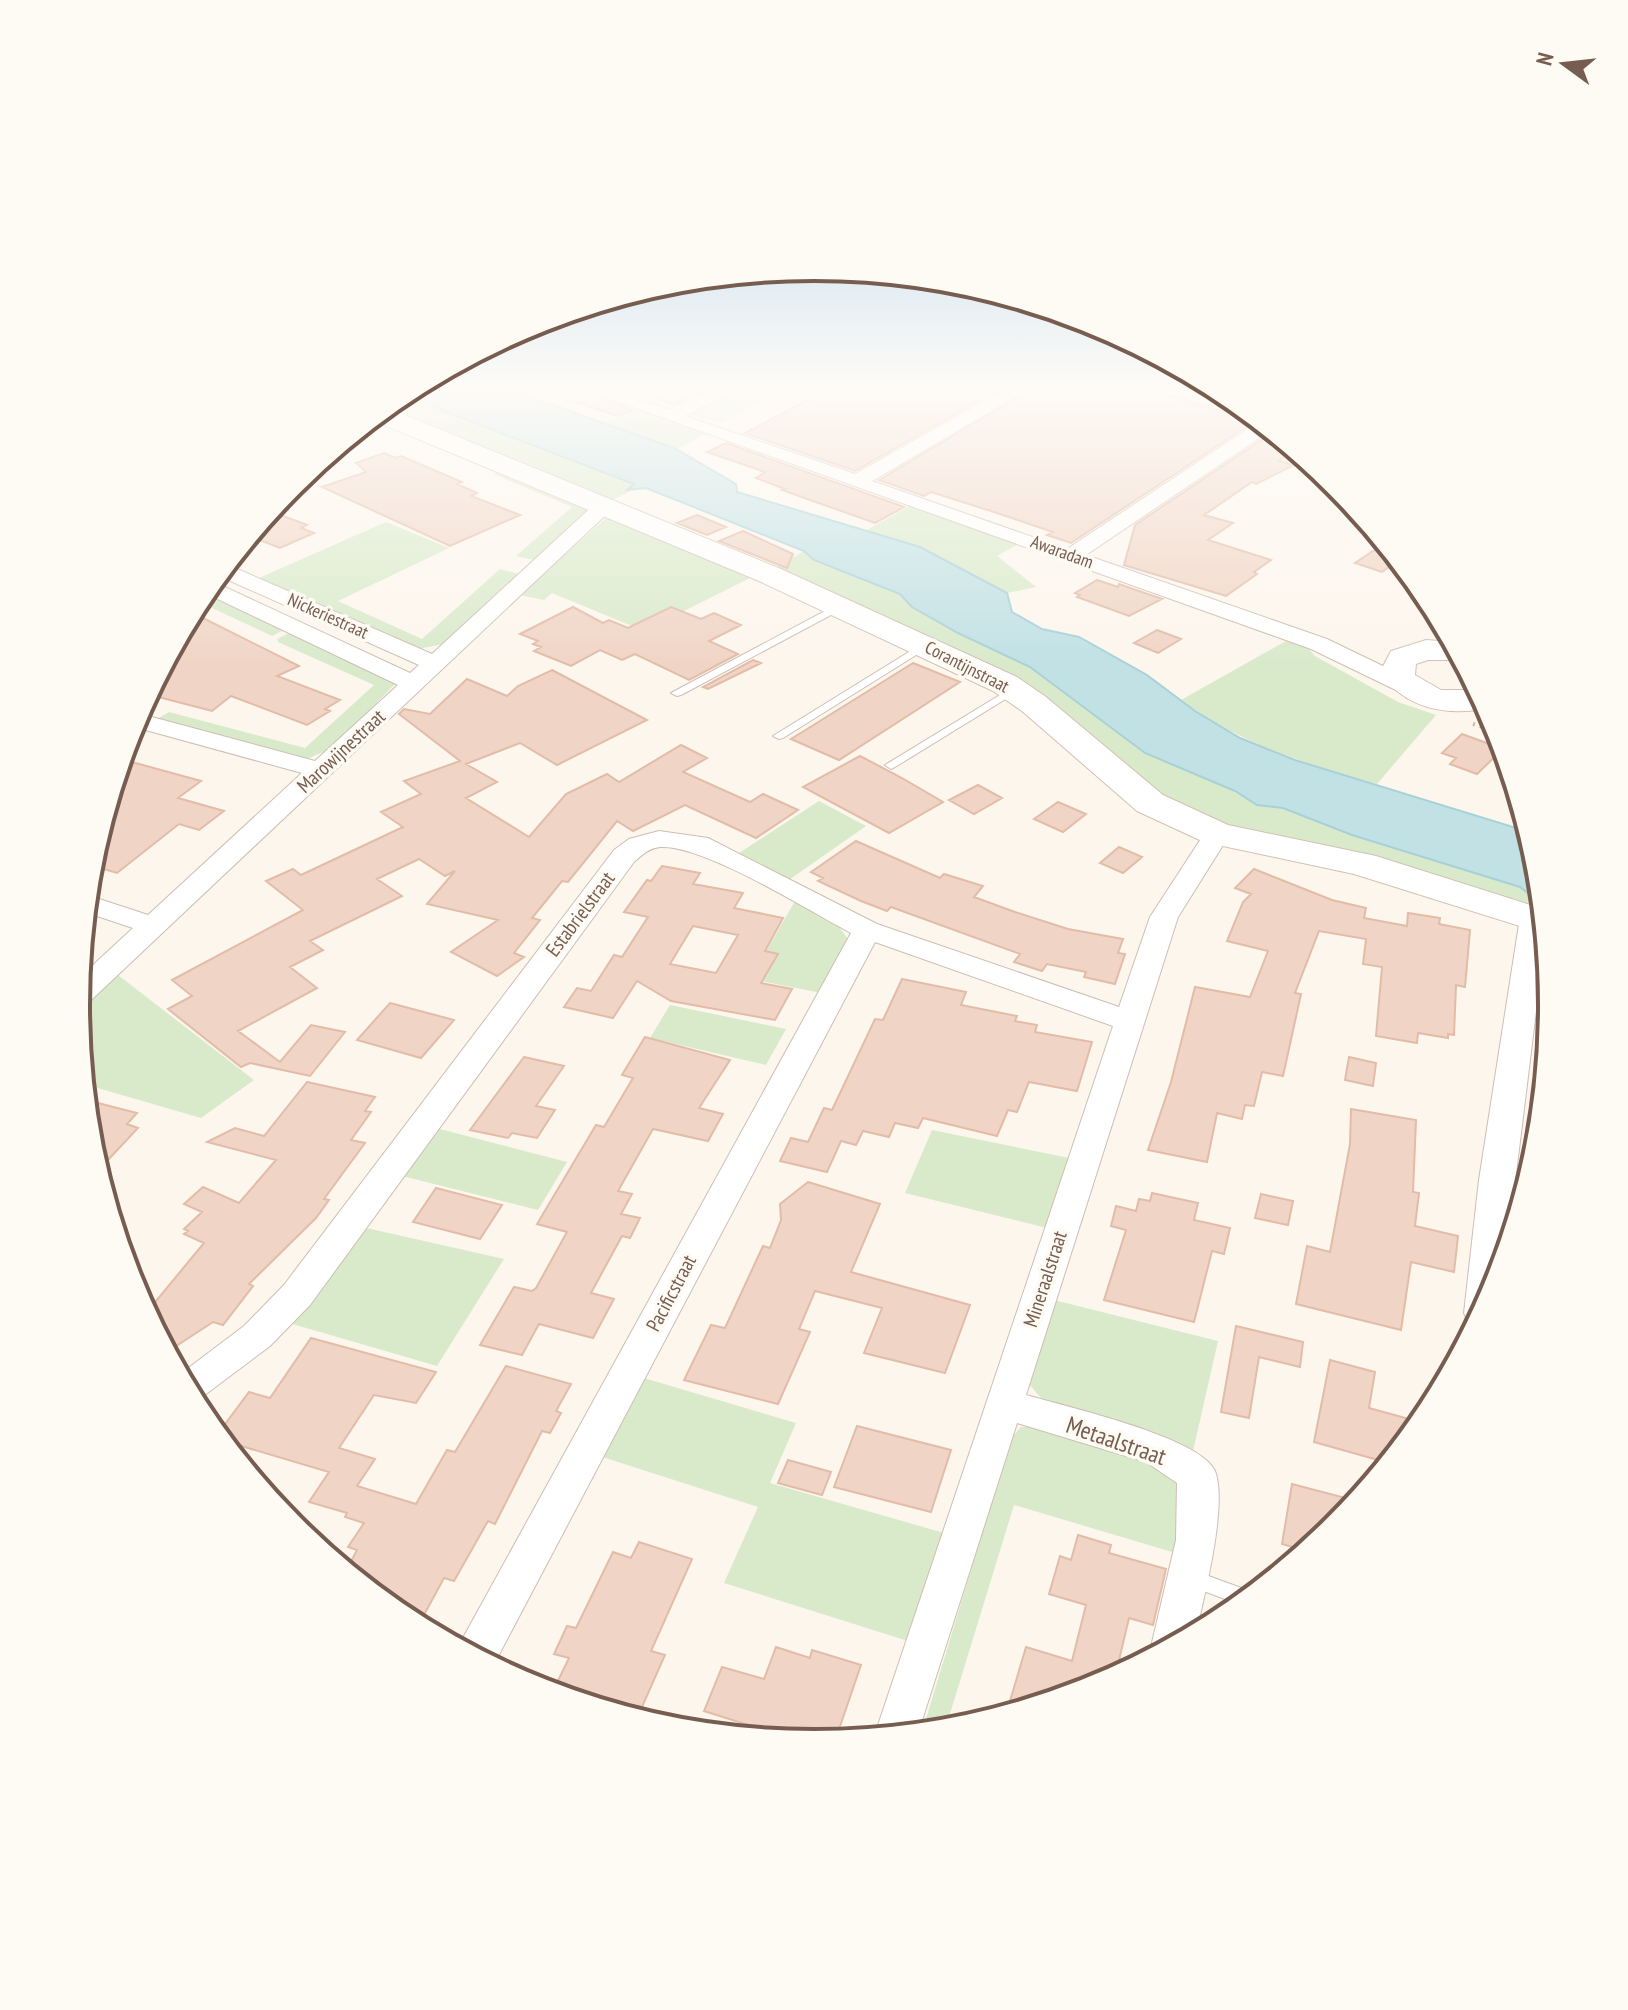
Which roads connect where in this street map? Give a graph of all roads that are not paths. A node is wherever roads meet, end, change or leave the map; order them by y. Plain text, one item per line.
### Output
1 (538, 478) edge
2 (853, 478) edge
3 (863, 478) edge
4 (1187, 478) edge
5 (859, 480) junction
6 (605, 505) junction
7 (1072, 555) junction
8 (233, 574) edge
9 (220, 592) edge
10 (840, 606) junction
11 (1438, 638) edge
12 (925, 645) junction
13 (1448, 657) edge
14 (434, 663) junction
15 (1415, 675) junction
16 (412, 683) junction
17 (1013, 690) junction
18 (677, 693) dead end
19 (1467, 693) edge
20 (1476, 712) edge
21 (147, 723) edge
22 (779, 736) dead end
23 (891, 765) dead end
24 (321, 770) junction
25 (1217, 834) junction
26 (97, 907) edge
27 (1533, 918) edge
28 (154, 926) junction
29 (867, 930) junction
30 (1535, 945) edge
31 (91, 983) edge
32 (1130, 1021) junction
33 (1486, 1274) edge
34 (197, 1383) edge
35 (1004, 1404) junction
36 (1188, 1577) junction
37 (1234, 1594) edge
38 (1175, 1632) edge
39 (480, 1647) edge
40 (899, 1724) edge

1 - 6 street, Corantijnstraat
2 - 5 street, Awaradam
3 - 5 street
4 - 7 street
5 - 7 street, Awaradam
6 - 10 street, Corantijnstraat
6 - 14 street, Marowijnestraat
7 - 15 street, Awaradam
8 - 14 street, Nickeriestraat
9 - 16 street, Nickeriestraat
10 - 12 street, Corantijnstraat
10 - 18 lane
11 - 15 street
12 - 17 street, Corantijnstraat
12 - 22 lane
13 - 15 street
14 - 16 street, Marowijnestraat
15 - 19 street
15 - 20 street, Awaradam
16 - 24 street, Marowijnestraat
17 - 23 lane
17 - 25 street, Corantijnstraat
21 - 24 street
24 - 28 street, Marowijnestraat
25 - 27 street, Corantijnstraat
25 - 32 street, Mineraalstraat
26 - 28 street
28 - 31 street, Marowijnestraat
29 - 32 street, Estabrielstraat
29 - 34 street, Estabrielstraat
29 - 39 street, Pacificstraat
30 - 33 street
32 - 35 street, Mineraalstraat
35 - 36 street, Metaalstraat
35 - 40 street, Mineraalstraat
36 - 37 lane
36 - 38 street, Metaalstraat

